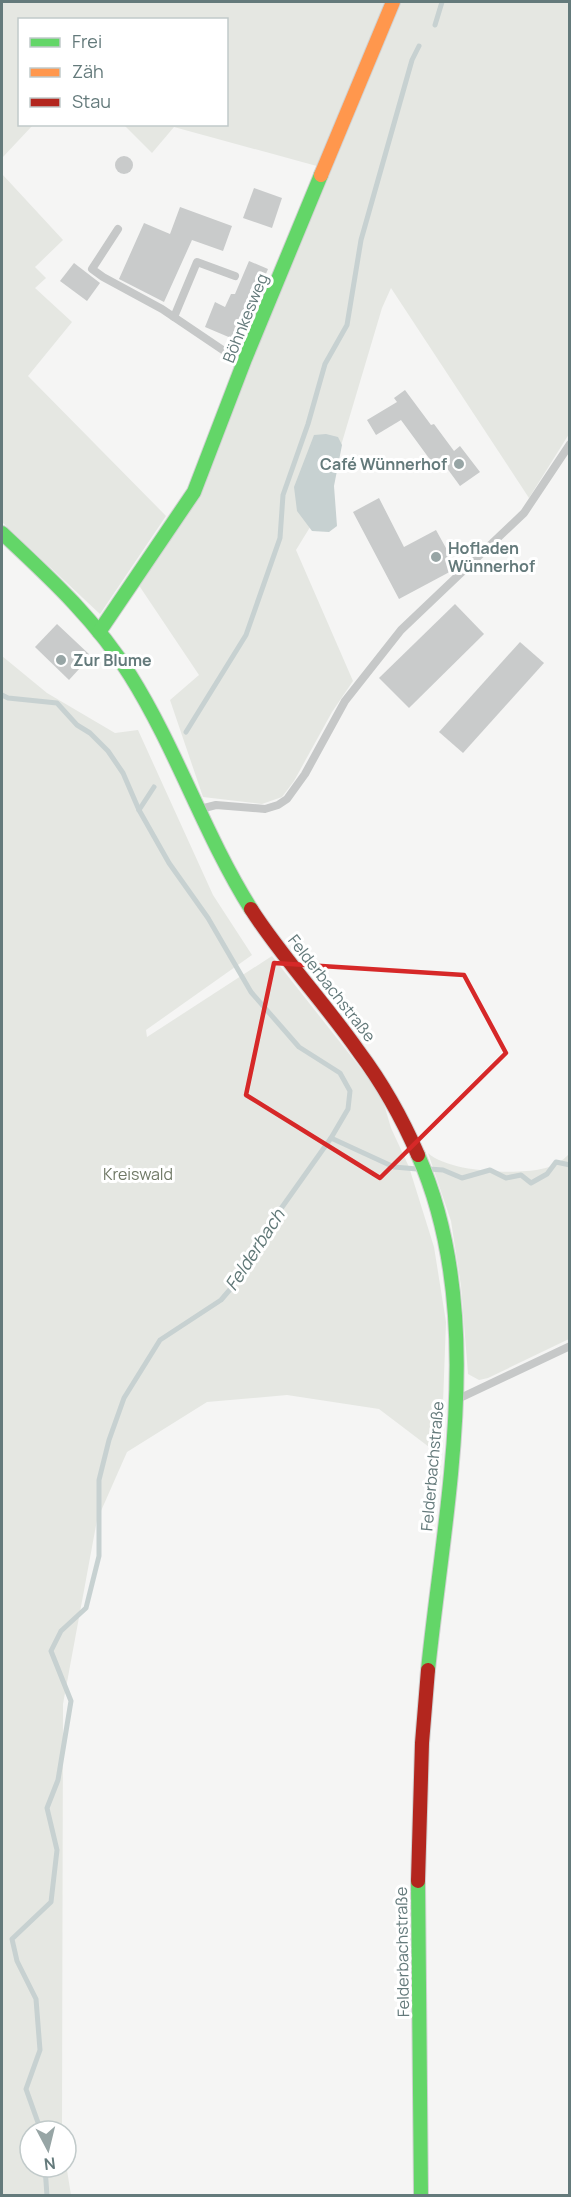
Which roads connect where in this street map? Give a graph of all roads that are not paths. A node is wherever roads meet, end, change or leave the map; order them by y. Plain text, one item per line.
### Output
1 (393, 2) edge
2 (118, 229) dead end
3 (235, 276) dead end
4 (174, 317) junction
5 (243, 364) junction
6 (570, 444) edge
7 (2, 533) edge
8 (99, 632) junction
9 (197, 810) junction
10 (570, 1346) edge
11 (570, 1353) edge
12 (547, 1357) junction
13 (454, 1401) junction
14 (421, 2196) edge

1 - 5 street, Böhnkesweg
2 - 4 lane
3 - 4 lane
4 - 5 lane
5 - 8 street, Böhnkesweg
6 - 9 lane
7 - 8 street, Felderbachstraße
8 - 9 street, Felderbachstraße
9 - 13 street, Felderbachstraße
10 - 12 lane
11 - 12 lane
12 - 13 lane
13 - 14 street, Felderbachstraße

